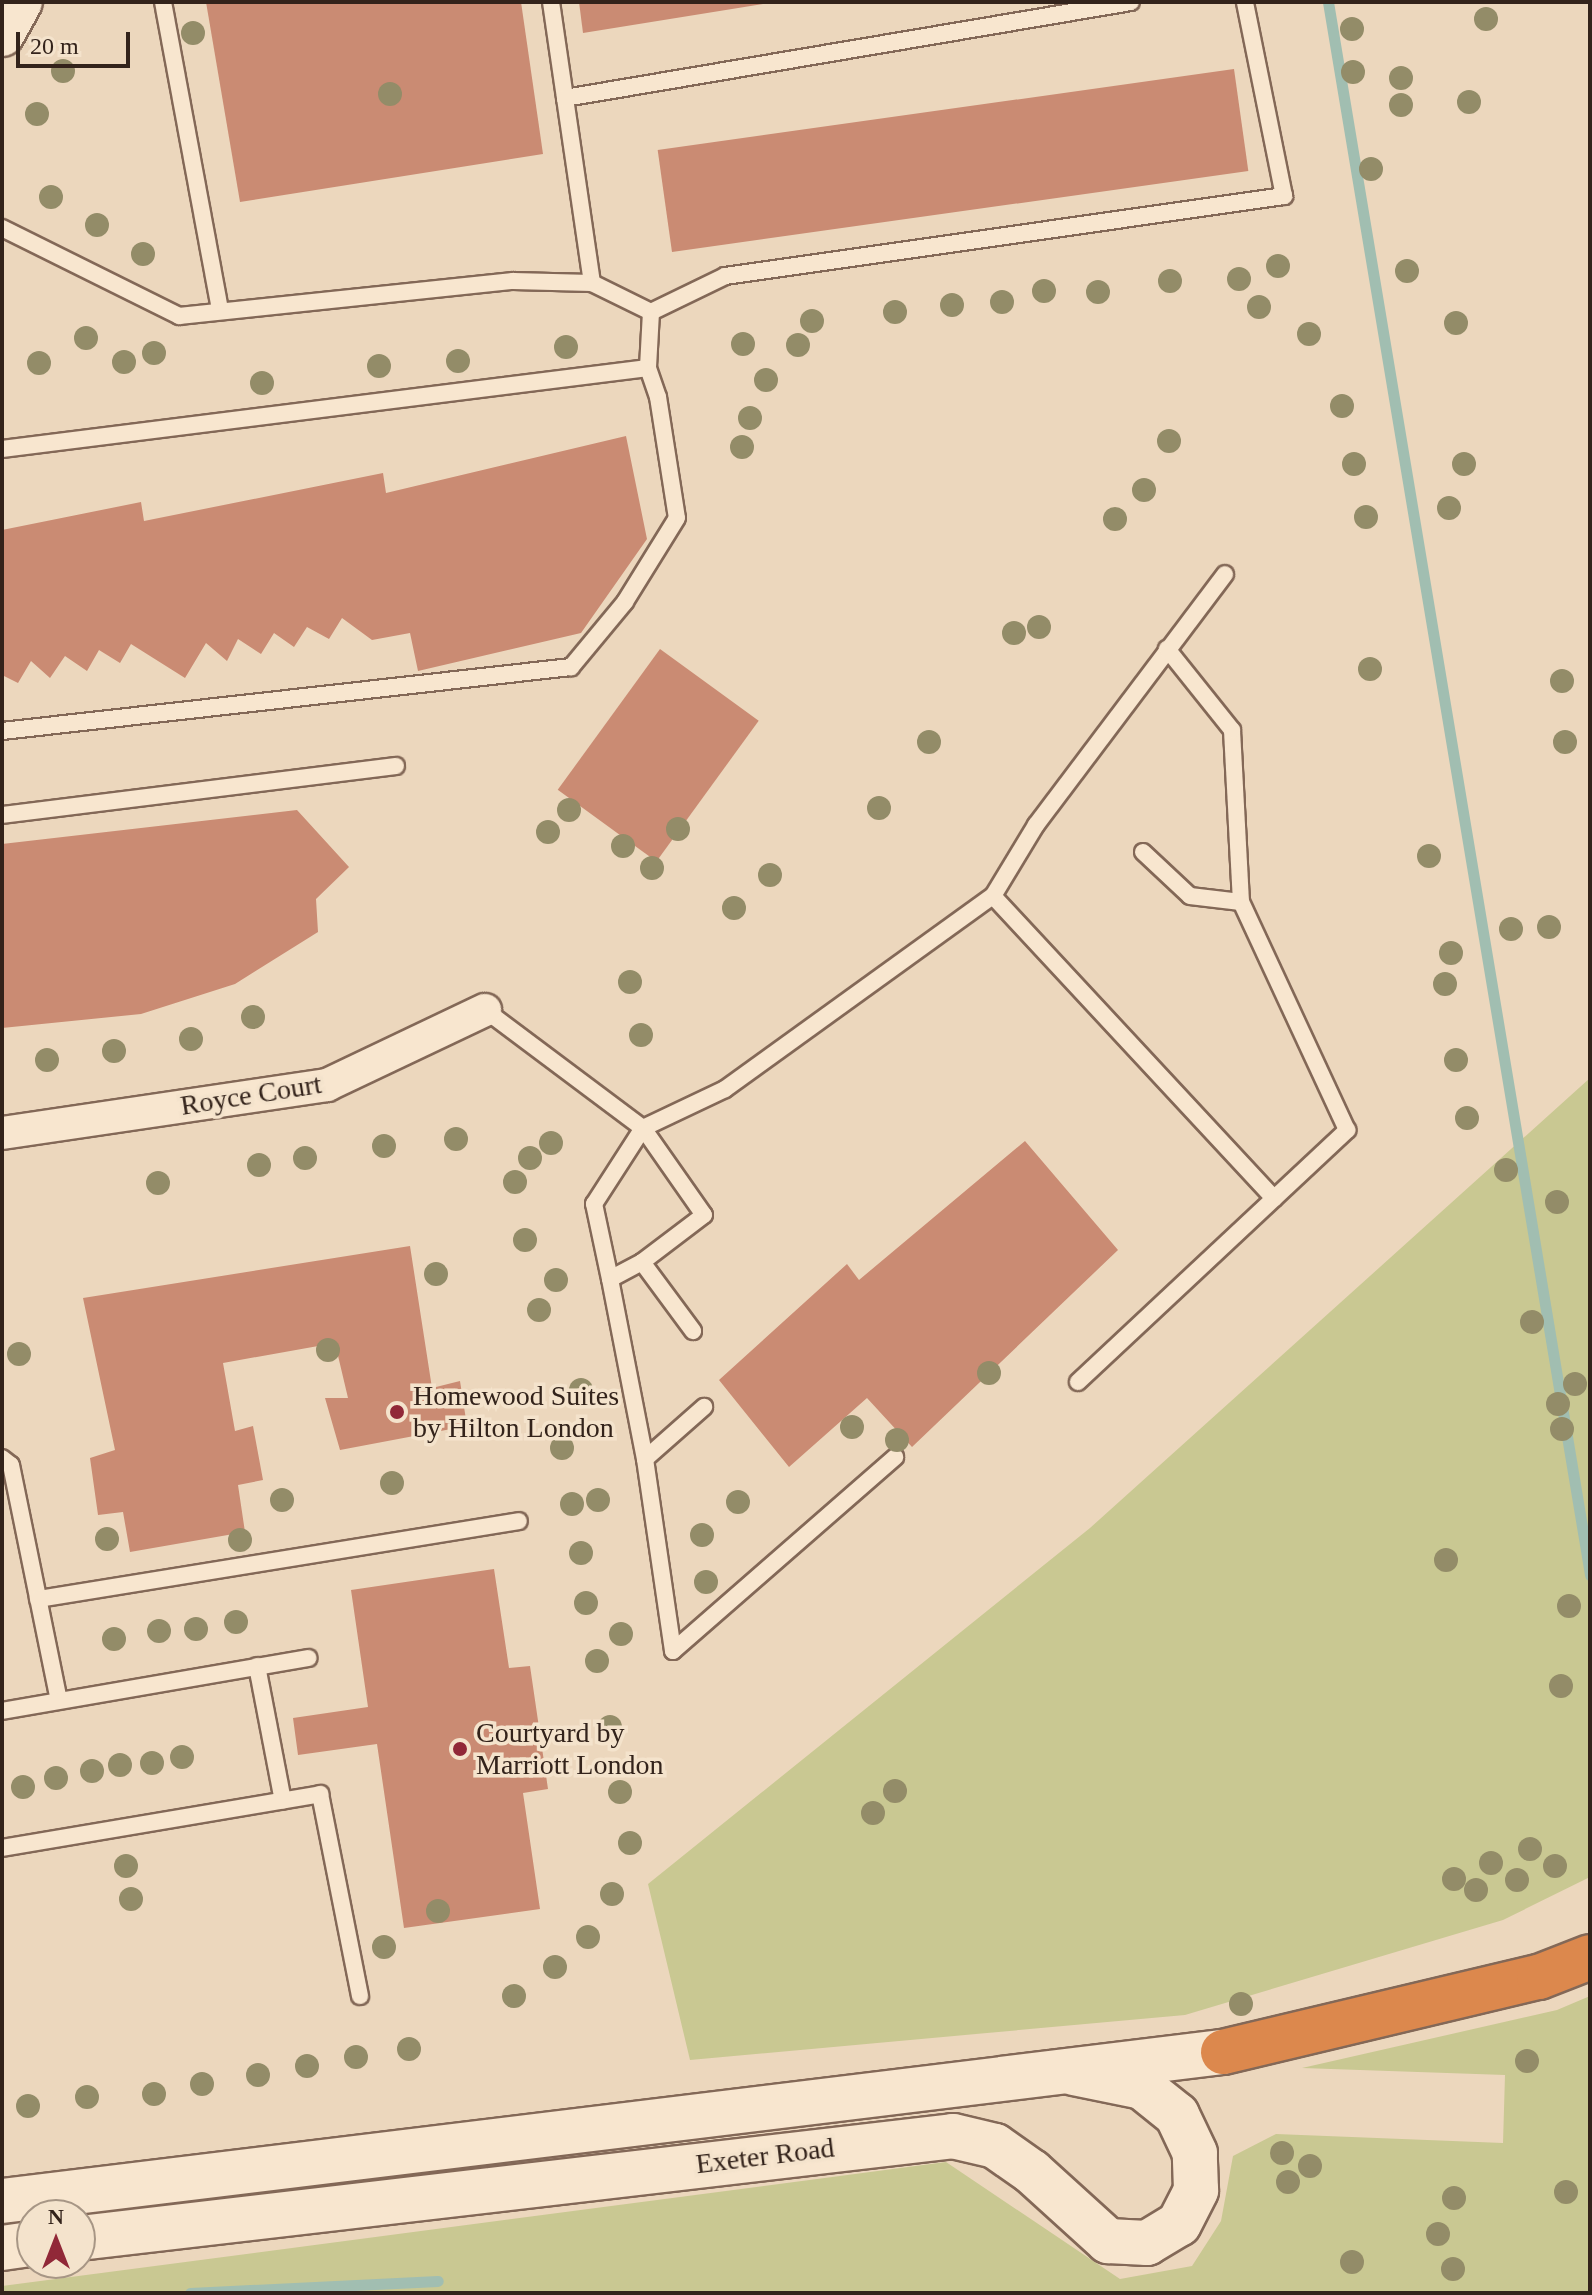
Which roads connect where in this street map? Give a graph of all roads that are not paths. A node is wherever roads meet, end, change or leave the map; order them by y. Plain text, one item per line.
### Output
1 (20, 2) edge
2 (163, 2) edge
3 (551, 2) edge
4 (1131, 2) edge
5 (1245, 2) edge
6 (2, 34) edge
7 (565, 98) junction
8 (2, 228) edge
9 (592, 283) junction
10 (220, 311) junction
11 (651, 312) junction
12 (648, 368) junction
13 (2, 449) edge
14 (1225, 574) dead end
15 (1167, 649) junction
16 (2, 731) edge
17 (396, 766) dead end
18 (2, 815) edge
19 (1143, 852) dead end
20 (993, 896) junction
21 (1241, 902) junction
22 (485, 1010) joint
23 (643, 1128) junction
24 (2, 1133) edge
25 (1274, 1198) junction
26 (642, 1262) junction
27 (610, 1279) junction
28 (693, 1331) dead end
29 (1078, 1382) dead end
30 (704, 1407) dead end
31 (895, 1457) dead end
32 (2, 1458) edge
33 (645, 1459) junction
34 (519, 1521) dead end
35 (38, 1599) junction
36 (308, 1658) dead end
37 (257, 1666) junction
38 (59, 1700) junction
39 (2, 1711) edge
40 (283, 1801) junction
41 (2, 1848) edge
42 (1590, 1957) edge
43 (360, 1996) dead end
44 (1223, 2052) joint
45 (1073, 2073) junction
46 (2, 2201) edge
47 (96, 2236) edge

1 - 6 street
2 - 10 lane
3 - 7 lane
4 - 7 lane
5 - 11 lane
7 - 9 lane
8 - 10 lane
9 - 10 lane
9 - 11 lane
11 - 12 lane
12 - 13 lane
12 - 16 lane
14 - 15 lane
15 - 20 lane
15 - 21 lane
17 - 18 lane
19 - 21 lane
20 - 23 lane
20 - 25 lane
21 - 25 lane
22 - 23 lane
22 - 24 street, Royce Court
23 - 26 lane
23 - 27 lane
25 - 29 lane
26 - 27 lane
26 - 28 lane
27 - 33 lane
30 - 33 lane
31 - 33 lane
32 - 35 lane
34 - 35 lane
35 - 38 lane
36 - 37 lane
37 - 38 lane
37 - 40 lane
38 - 39 lane
40 - 41 lane
40 - 43 lane
42 - 44 highway
44 - 45 street, Exeter Road
45 - 46 street, Exeter Road
45 - 47 street, Exeter Road

